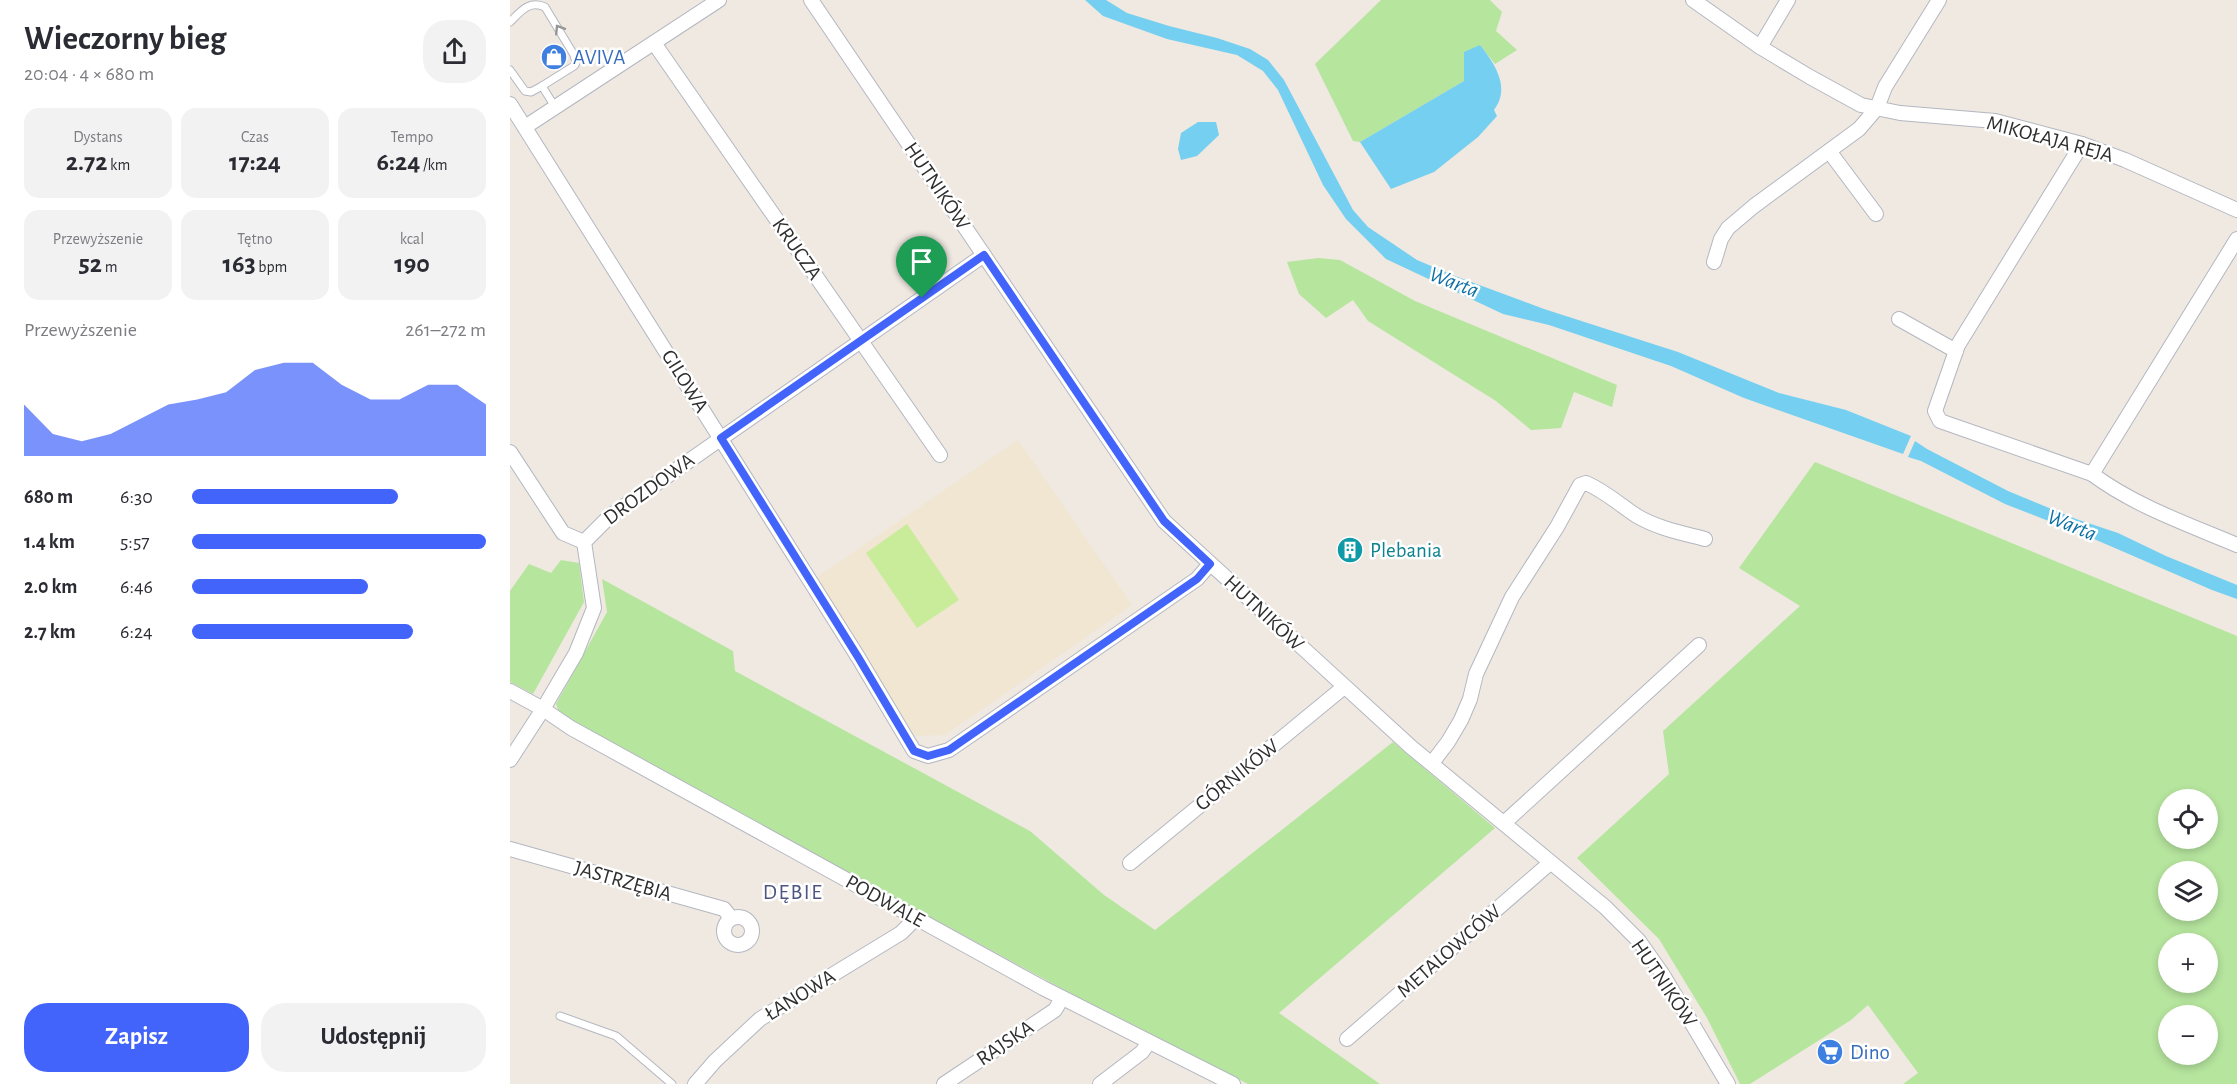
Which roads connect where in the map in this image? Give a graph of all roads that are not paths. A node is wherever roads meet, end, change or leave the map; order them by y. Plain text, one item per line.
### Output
1 (719, 0) edge
2 (811, 0) edge
3 (1693, 0) edge
4 (1788, 0) edge
5 (1939, 0) edge
6 (510, 22) edge
7 (654, 43) junction
8 (1760, 47) junction
9 (510, 70) edge
10 (542, 86) junction
11 (510, 104) edge
12 (555, 107) junction
13 (1877, 108) junction
14 (525, 127) junction
15 (2082, 144) junction
16 (1829, 151) junction
17 (2237, 210) edge
18 (1876, 214) dead end
19 (2237, 239) edge
20 (984, 255) junction
21 (1714, 262) dead end
22 (1899, 319) dead end
23 (861, 341) junction
24 (1956, 351) junction
25 (721, 438) junction
26 (510, 452) edge
27 (940, 455) dead end
28 (2092, 474) junction
29 (1705, 539) dead end
30 (584, 542) junction
31 (2237, 545) edge
32 (1210, 564) junction
33 (1699, 645) dead end
34 (1344, 687) junction
35 (510, 691) edge
36 (543, 709) junction
37 (510, 760) edge
38 (1432, 763) junction
39 (1504, 823) junction
40 (510, 849) edge
41 (1130, 863) dead end
42 (1550, 863) junction
43 (731, 918) dead end
44 (916, 918) junction
45 (1062, 998) junction
46 (560, 1016) dead end
47 (1347, 1039) dead end
48 (1149, 1042) junction
49 (672, 1084) edge
50 (695, 1084) edge
51 (944, 1084) edge
52 (1100, 1084) edge
53 (1233, 1084) edge
54 (1728, 1084) edge

1 - 7 street
2 - 20 street, HUTNIKÓW
3 - 8 street, MIKOŁAJA REJA
4 - 8 street
5 - 13 street
10 -> 6 lane
7 - 12 street
7 - 23 street, KRUCZA
8 - 13 street, MIKOŁAJA REJA
9 - 10 lane
10 - 12 lane
11 - 14 street, GILOWA
12 - 14 street
13 - 15 street, MIKOŁAJA REJA
13 - 16 street
14 - 25 street, GILOWA
15 - 17 street, MIKOŁAJA REJA
15 - 24 street
16 - 18 street
16 - 21 street
19 - 28 street
20 - 23 street, DROZDOWA
20 - 32 street, HUTNIKÓW
22 - 24 street
23 - 25 street, DROZDOWA
23 - 27 street, KRUCZA
24 - 28 street
25 - 30 street, DROZDOWA
25 - 32 street, GILOWA
26 - 30 street
28 - 31 street
29 - 38 street
30 - 36 street
32 - 34 street, HUTNIKÓW
33 - 39 street
34 - 38 street, HUTNIKÓW
34 - 41 street, GÓRNIKÓW
35 - 36 street, PODWALE
36 - 37 street
36 - 44 street, PODWALE
38 - 39 street, HUTNIKÓW
39 - 42 street, HUTNIKÓW
40 - 43 street, JASTRZĘBIA
42 - 47 street, METALOWCÓW
42 - 54 street, HUTNIKÓW
44 - 45 street, PODWALE
44 - 50 street, ŁANOWA
45 - 48 street, PODWALE
45 - 51 street, RAJSKA
46 - 49 lane
48 - 52 street
48 - 53 street, PODWALE

